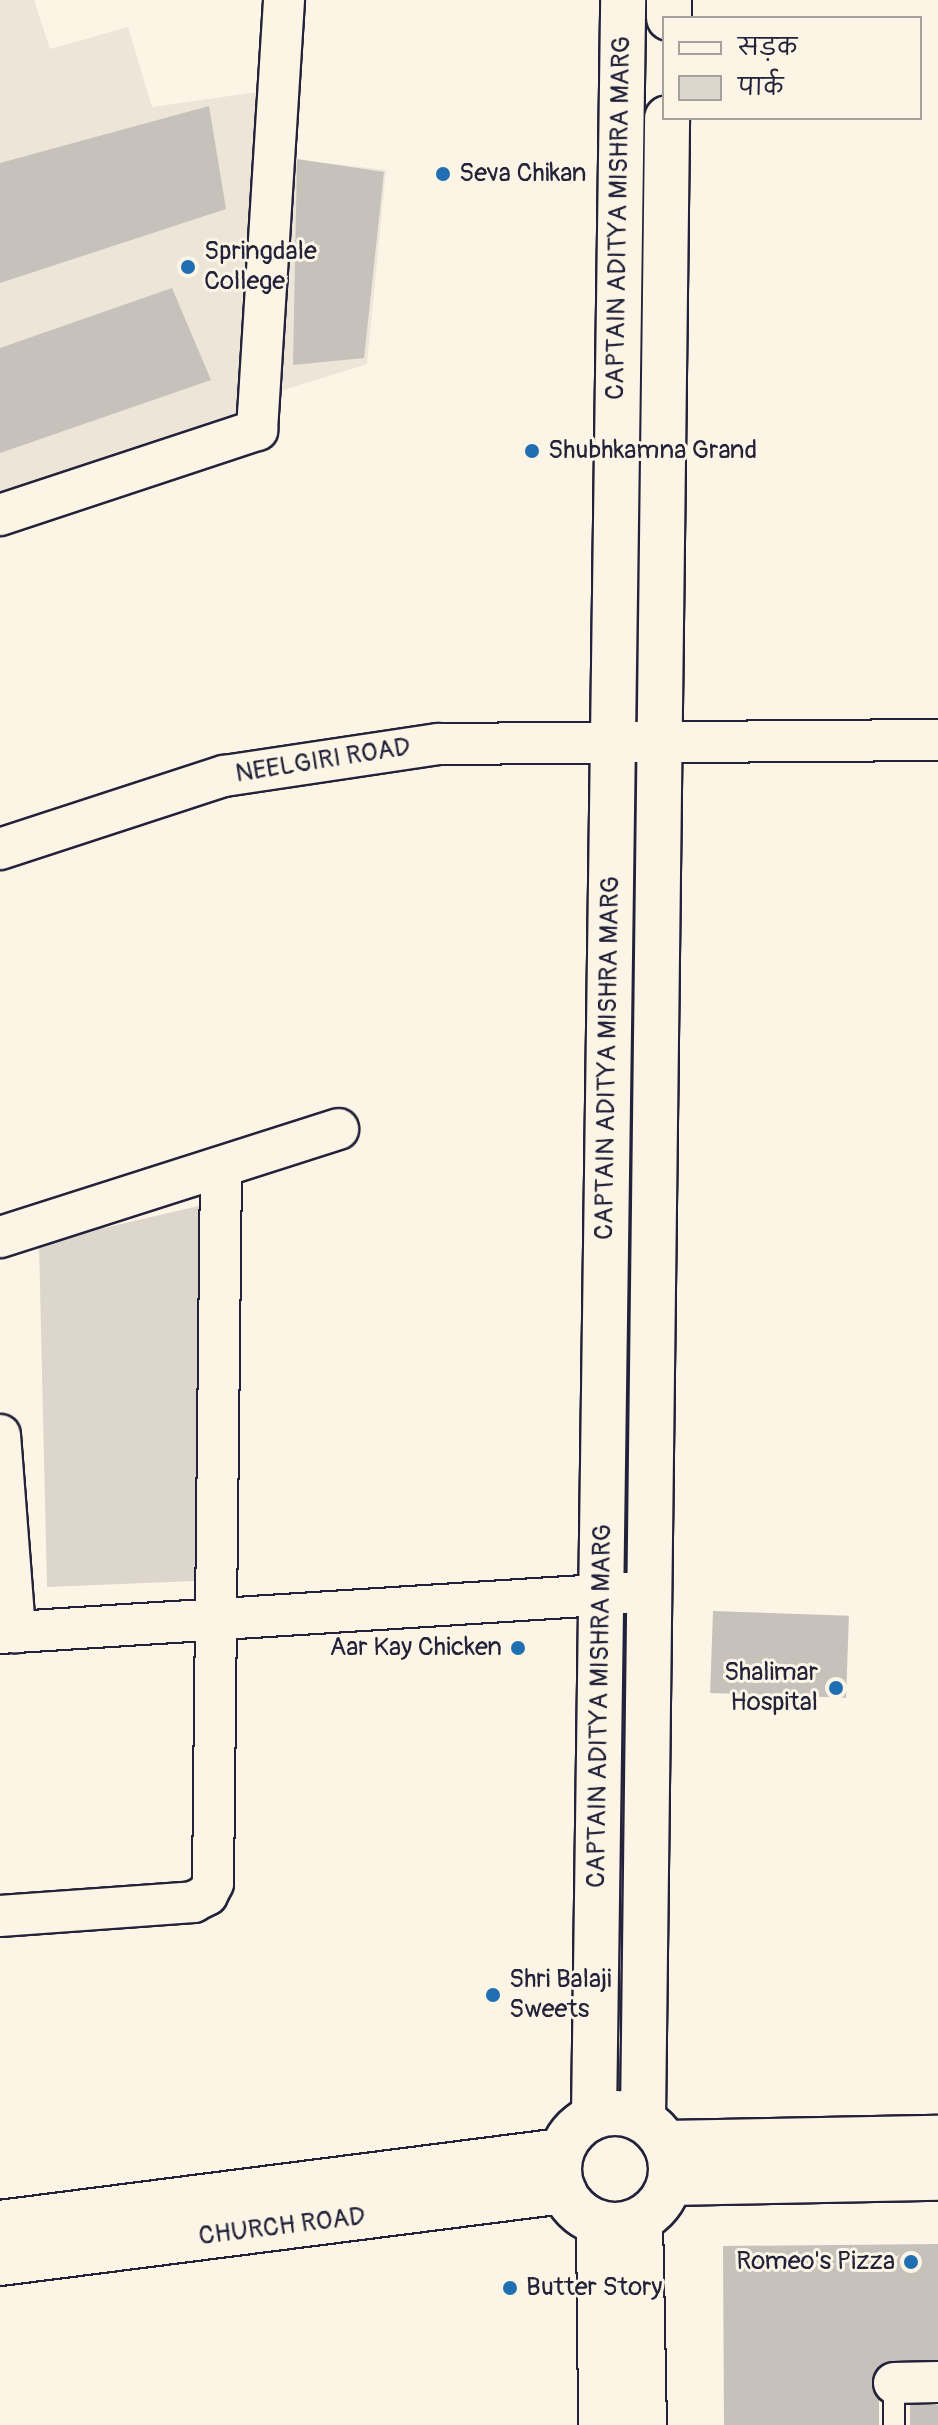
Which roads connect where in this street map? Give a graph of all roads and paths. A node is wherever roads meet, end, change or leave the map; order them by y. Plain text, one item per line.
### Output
1 (284, 0) edge
2 (623, 0) edge
3 (667, 120) edge
4 (0, 515) edge
5 (938, 740) edge
6 (612, 742) junction
7 (658, 744) junction
8 (0, 849) edge
9 (338, 1129) dead end
10 (221, 1167) junction
11 (0, 1237) edge
12 (0, 1435) edge
13 (647, 1592) junction
14 (601, 1595) junction
15 (218, 1619) junction
16 (8, 1633) edge
17 (0, 1916) edge
18 (594, 2116) junction
19 (938, 2138) edge
20 (660, 2148) junction
21 (562, 2171) junction
22 (938, 2178) edge
23 (269, 2209) junction
24 (620, 2221) junction
25 (0, 2223) edge
26 (0, 2263) edge
27 (938, 2382) edge
28 (894, 2383) joint
29 (601, 2425) edge
30 (644, 2425) edge
31 (894, 2425) edge

1 - 4 street
2 - 6 street, CAPTAIN ADITYA MISHRA MARG
3 - 7 street, CAPTAIN ADITYA MISHRA MARG
5 - 7 street, NEELGIRI ROAD
6 - 7 street, NEELGIRI ROAD
6 - 8 street, NEELGIRI ROAD
6 - 14 street, CAPTAIN ADITYA MISHRA MARG
7 - 13 street, CAPTAIN ADITYA MISHRA MARG
9 - 10 street
10 - 11 street
10 - 15 street
12 - 16 street
13 - 14 street
13 - 20 street, CAPTAIN ADITYA MISHRA MARG
14 - 15 street
14 - 18 street, CAPTAIN ADITYA MISHRA MARG
15 - 16 street
15 - 17 street
18 - 20 street
18 - 21 street
19 - 20 street
20 - 22 street
20 - 24 street
21 - 23 street, CHURCH ROAD
21 - 24 street
23 - 25 street, CHURCH ROAD
23 - 26 street, CHURCH ROAD
24 - 29 street
24 - 30 street
27 - 28 street
28 - 31 lane

